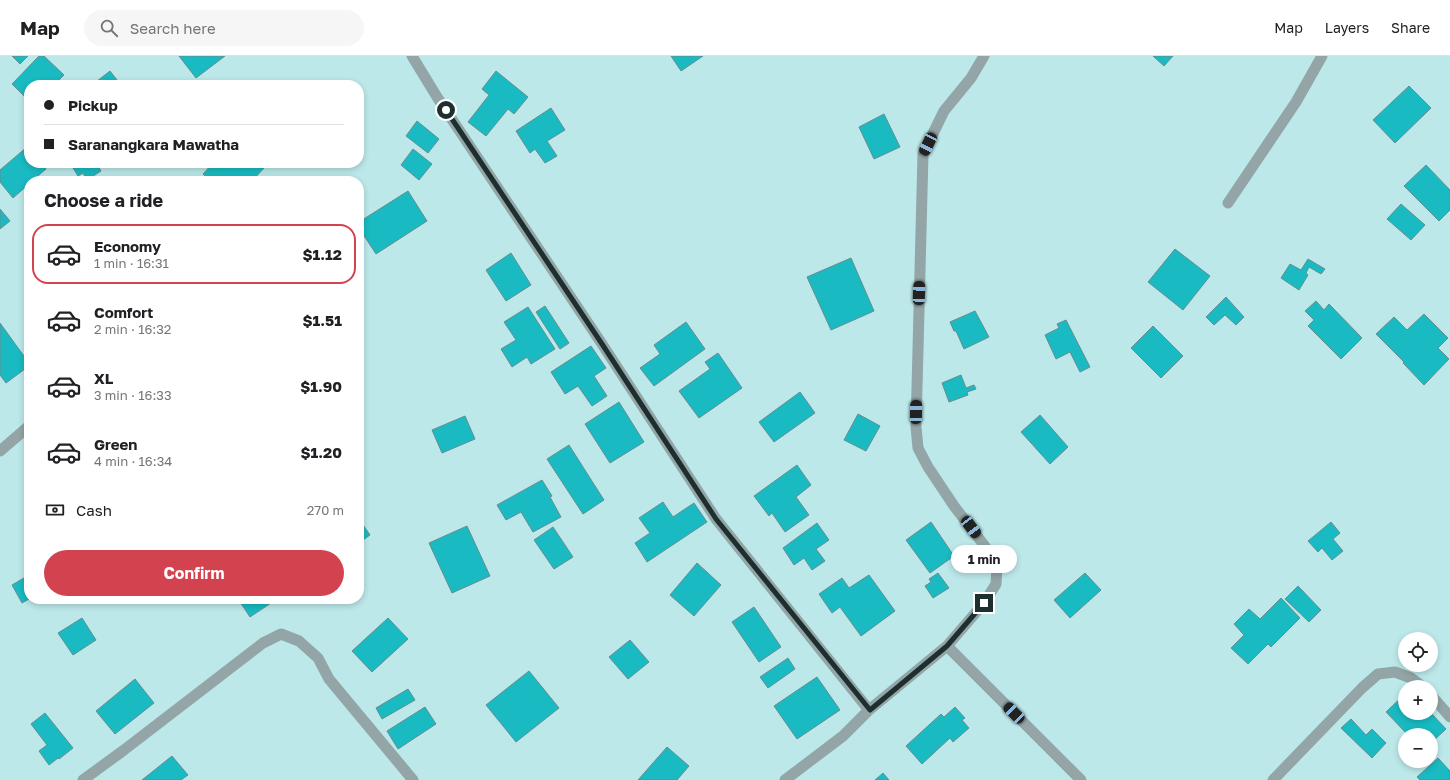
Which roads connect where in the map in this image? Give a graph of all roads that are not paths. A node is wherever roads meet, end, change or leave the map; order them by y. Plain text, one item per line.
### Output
1 (412, 56) edge
2 (984, 56) edge
3 (1322, 56) edge
4 (1228, 203) dead end
5 (24, 430) edge
6 (0, 451) edge
7 (947, 646) junction
8 (1414, 680) edge
9 (1438, 703) edge
10 (870, 710) junction
11 (1450, 717) edge
12 (83, 780) edge
13 (413, 780) edge
14 (786, 780) edge
15 (1081, 780) edge
16 (1273, 780) edge

1 - 10 street
2 - 7 street
3 - 4 street
5 - 6 street
7 - 10 street
7 - 15 street
8 - 16 street
9 - 11 street
10 - 14 street
12 - 13 street

